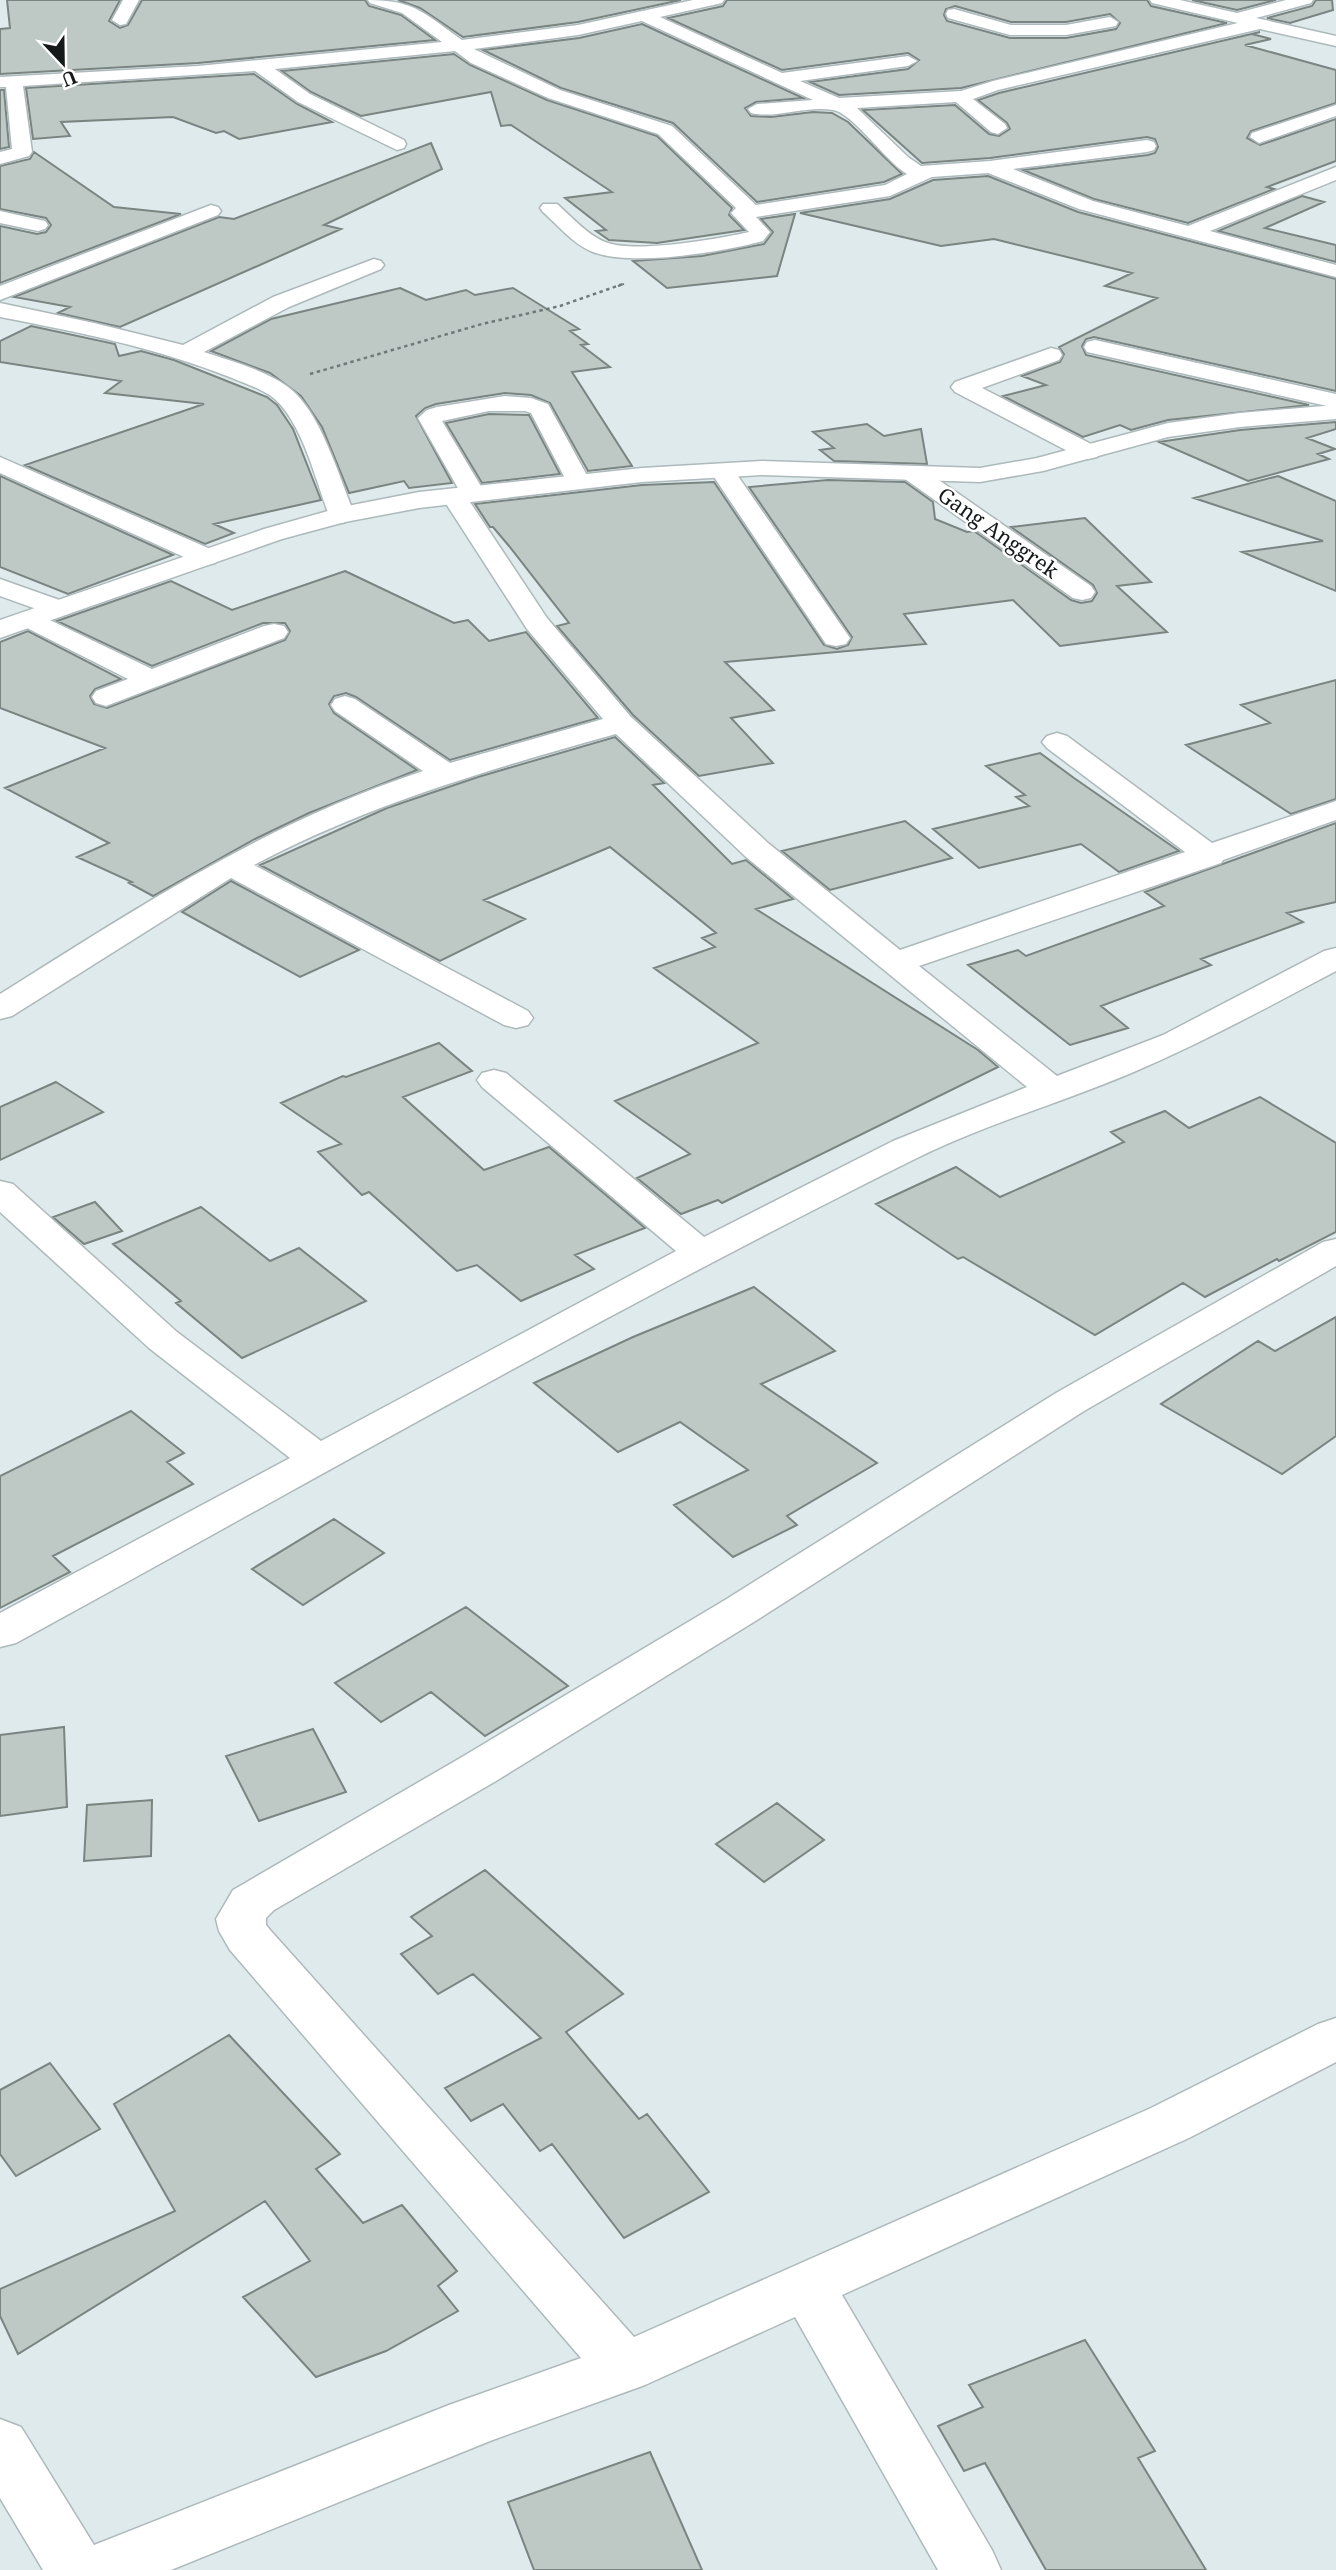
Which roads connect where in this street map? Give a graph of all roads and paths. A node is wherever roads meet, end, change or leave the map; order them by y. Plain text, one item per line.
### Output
1 (131, 0) edge
2 (376, 0) edge
3 (1158, 0) edge
4 (1306, 0) edge
5 (701, 1) edge
6 (1059, 13) dead end
7 (954, 14) dead end
8 (646, 17) junction
9 (1238, 18) junction
10 (120, 20) dead end
11 (1110, 22) dead end
12 (1262, 23) junction
13 (1066, 30) junction
14 (1336, 40) edge
15 (456, 46) junction
16 (908, 61) dead end
17 (258, 65) junction
18 (783, 78) junction
19 (7, 82) edge
20 (963, 96) junction
21 (835, 103) junction
22 (757, 109) dead end
23 (1336, 110) edge
24 (998, 128) dead end
25 (1259, 137) dead end
26 (397, 144) dead end
27 (1147, 146) dead end
28 (0, 158) edge
29 (990, 167) junction
30 (925, 173) junction
31 (1336, 173) edge
32 (550, 208) dead end
33 (211, 211) dead end
34 (751, 211) junction
35 (0, 217) edge
36 (38, 225) dead end
37 (1191, 232) junction
38 (374, 265) dead end
39 (1336, 271) edge
40 (624, 284) dead end
41 (0, 294) edge
42 (0, 310) edge
43 (1095, 347) dead end
44 (185, 353) junction
45 (1051, 355) dead end
46 (270, 386) junction
47 (1336, 401) edge
48 (1336, 412) edge
49 (1088, 452) junction
50 (0, 464) edge
51 (722, 471) junction
52 (914, 474) junction
53 (578, 481) junction
54 (463, 495) junction
55 (342, 515) junction
56 (206, 557) junction
57 (0, 587) edge
58 (1082, 592) dead end
59 (56, 608) junction
60 (31, 618) junction
61 (0, 631) edge
62 (274, 632) dead end
63 (836, 638) dead end
64 (148, 678) junction
65 (106, 696) dead end
66 (345, 705) dead end
67 (621, 723) junction
68 (1057, 741) dead end
69 (447, 774) junction
70 (1336, 810) edge
71 (1210, 856) junction
72 (230, 865) junction
73 (1336, 958) edge
74 (895, 963) junction
75 (0, 1009) edge
76 (516, 1018) dead end
77 (494, 1080) dead end
78 (1051, 1089) junction
79 (0, 1192) edge
80 (1336, 1250) edge
81 (701, 1253) junction
82 (318, 1459) junction
83 (0, 1632) edge
84 (1336, 2038) edge
85 (807, 2286) junction
86 (625, 2367) junction
87 (0, 2445) edge
88 (76, 2570) edge
89 (102, 2570) edge
90 (971, 2570) edge

1 - 10 street
2 - 15 street
3 - 9 street
4 - 9 street
5 - 8 street
6 - 13 street
7 - 13 street
8 - 15 street
8 - 18 street
9 - 12 street
11 - 13 street
12 - 14 street
12 - 20 street
15 - 17 street
15 - 34 street
16 - 18 street
17 - 19 street
17 - 26 street
18 - 21 street
19 - 28 street
20 - 21 street
20 - 24 street
21 - 22 street
21 - 30 street
23 - 25 street
27 - 29 street
29 - 30 street
29 - 37 street
30 - 34 street
31 - 37 street
32 - 34 street
33 - 41 street
35 - 36 street
37 - 39 street
38 - 44 street
40 - 46 path
42 - 44 street
43 - 47 street
44 - 46 street
45 - 49 street
46 - 55 street
48 - 49 street
49 - 52 street
50 - 56 street
51 - 52 street
51 - 53 street
51 - 63 street
52 - 58 street, Gang Anggrek
53 - 54 street
53 - 54 street
54 - 55 street
54 - 67 street
55 - 56 street
56 - 59 street
57 - 59 street
59 - 60 street
60 - 61 street
60 - 64 street
62 - 64 street
64 - 65 street
66 - 69 street
67 - 69 street
67 - 74 street
68 - 71 street
69 - 72 street
70 - 71 street
71 - 74 street
72 - 75 street
72 - 76 street
73 - 78 street
74 - 78 street
77 - 81 street
78 - 81 street
79 - 82 street
80 - 86 street
81 - 82 street
82 - 83 street
84 - 85 street
85 - 86 street
85 - 90 street
86 - 89 street
87 - 88 street

